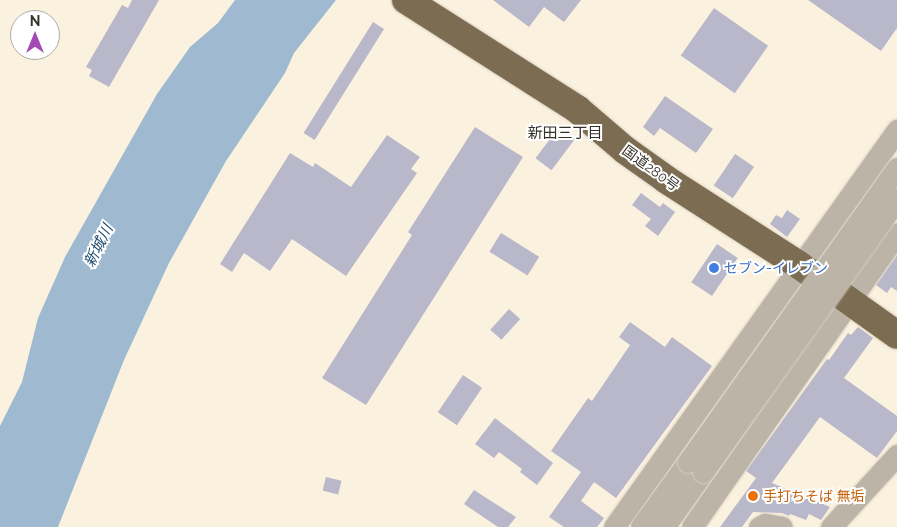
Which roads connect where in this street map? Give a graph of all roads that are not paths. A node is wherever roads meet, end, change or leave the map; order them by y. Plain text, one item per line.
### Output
1 (406, 0) edge
2 (897, 130) edge
3 (897, 168) edge
4 (897, 199) edge
5 (897, 233) edge
6 (799, 265) junction
7 (848, 301) junction
8 (897, 335) edge
9 (897, 455) edge
10 (696, 467) junction
11 (614, 527) edge
12 (641, 527) edge
13 (664, 527) edge
14 (692, 527) edge
15 (759, 527) edge
16 (782, 527) edge
17 (831, 527) edge

1 - 6 highway, 国道280号
2 - 6 street
3 - 10 street, bridge
4 - 10 street, bridge
5 - 7 street
6 - 7 highway, 国道280号
6 - 11 street
7 - 8 highway, 国道280号
7 - 14 street
9 - 17 street
10 - 12 street
10 - 13 street
15 - 16 street

